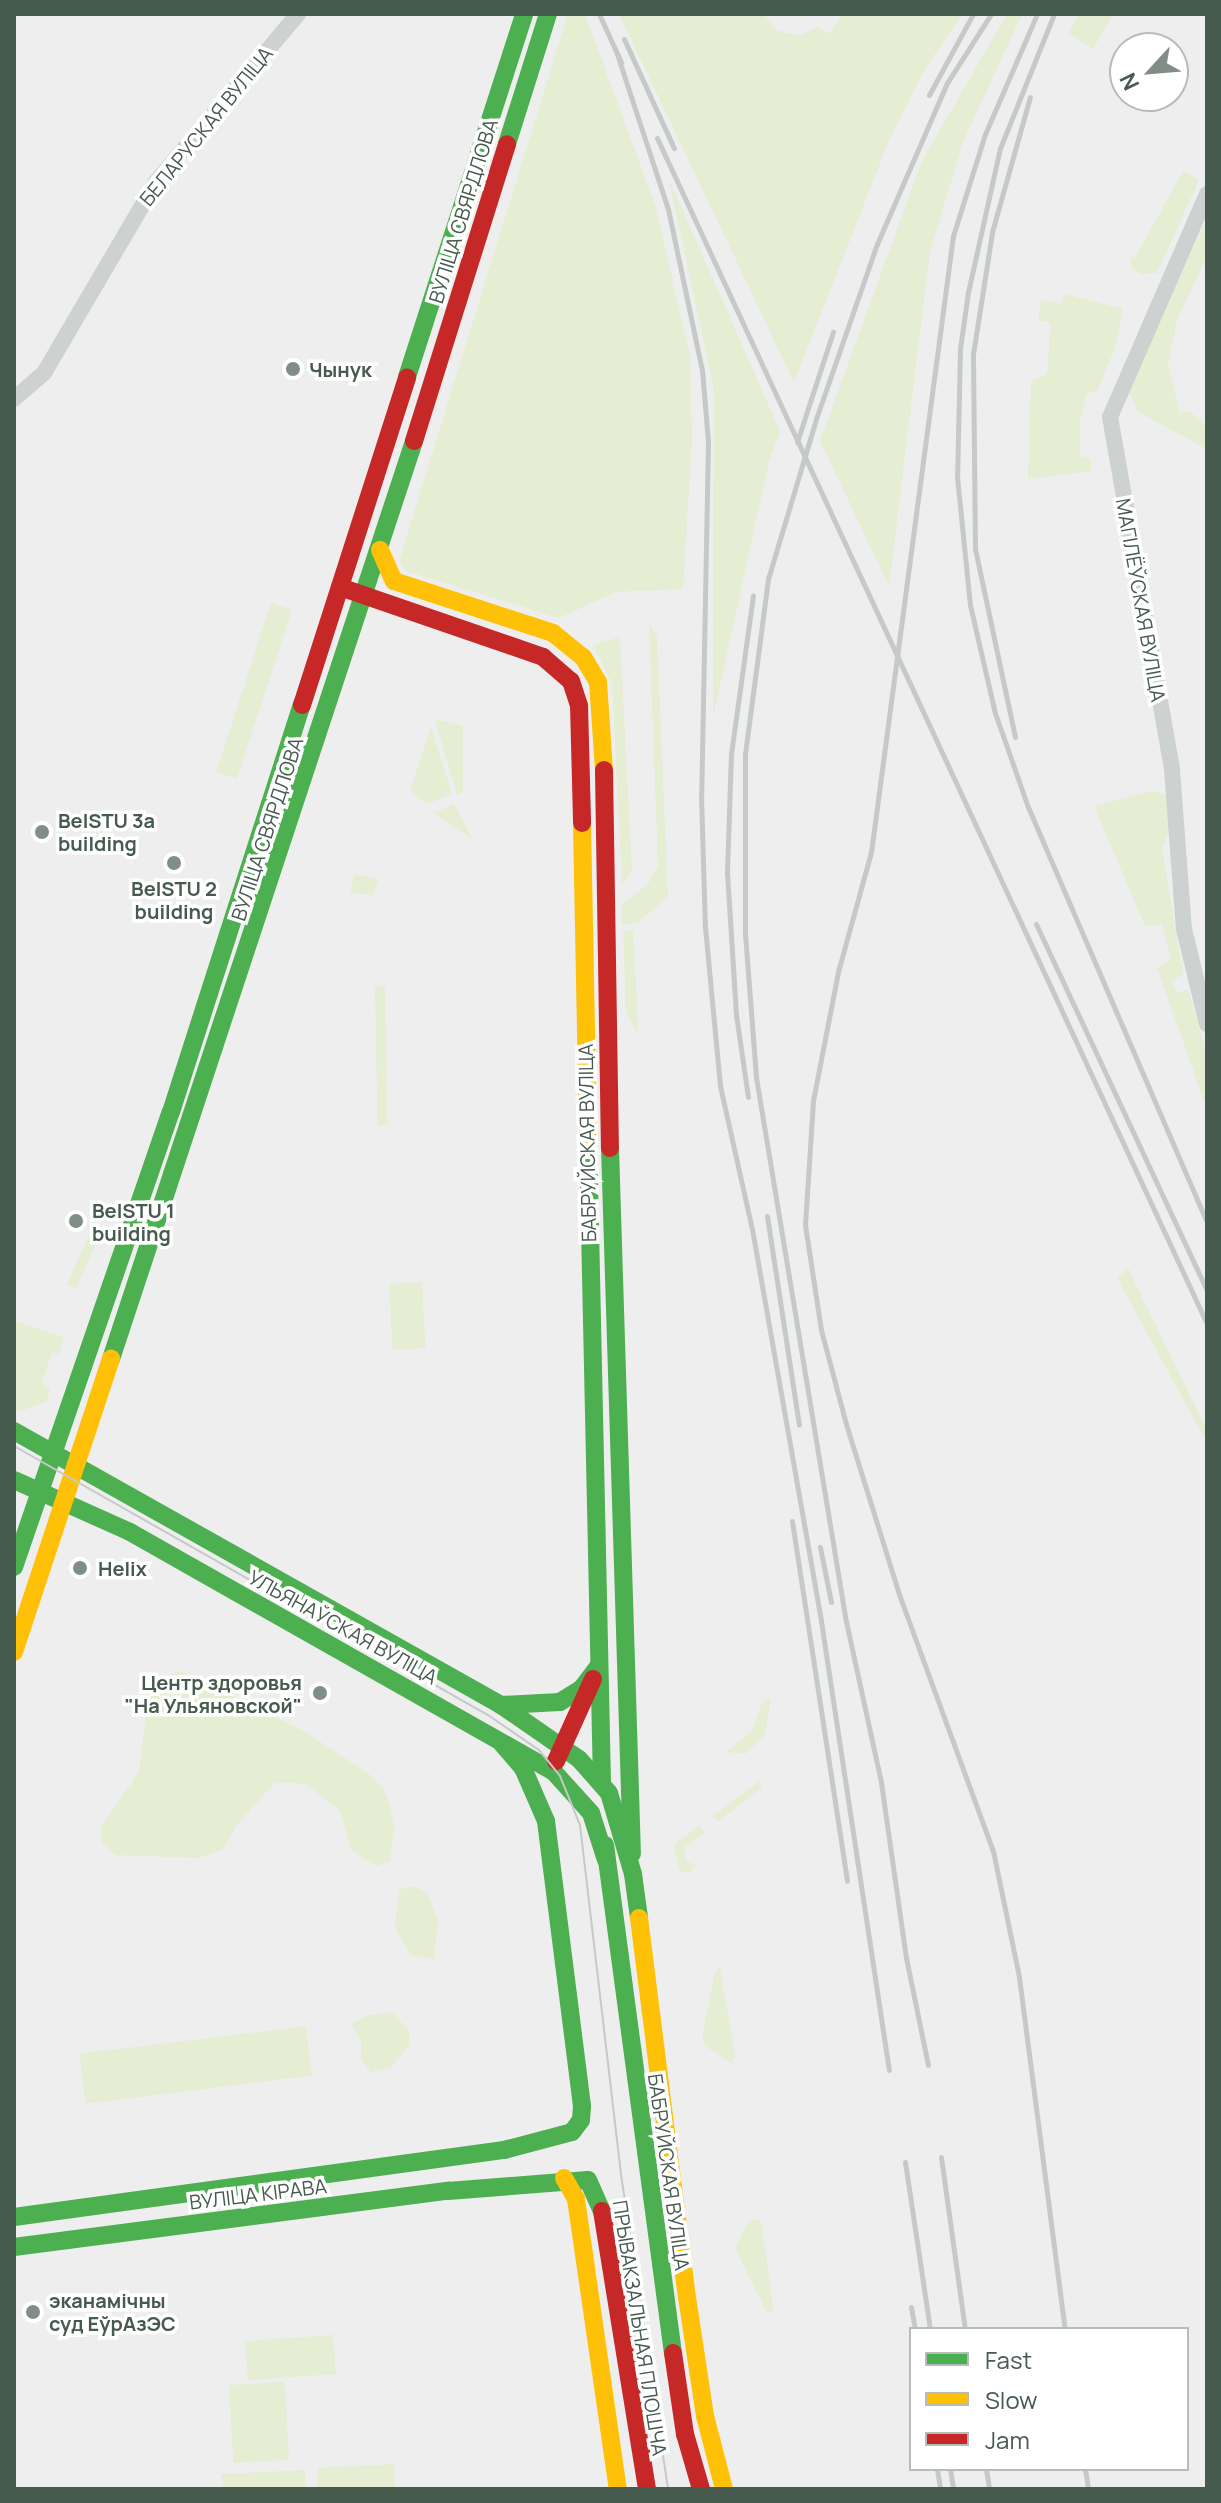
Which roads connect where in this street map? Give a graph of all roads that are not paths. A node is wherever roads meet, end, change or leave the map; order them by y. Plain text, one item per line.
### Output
1 (298, 14) edge
2 (524, 14) edge
3 (548, 14) edge
4 (1207, 194) edge
5 (14, 399) edge
6 (380, 550) junction
7 (340, 587) junction
8 (366, 595) junction
9 (1207, 1024) edge
10 (14, 1431) edge
11 (51, 1452) junction
12 (75, 1465) junction
13 (14, 1480) edge
14 (37, 1491) junction
15 (63, 1501) junction
16 (14, 1567) edge
17 (405, 1648) junction
18 (14, 1652) edge
19 (598, 1667) junction
20 (372, 1668) junction
21 (501, 1705) junction
22 (499, 1740) junction
23 (560, 1744) junction
24 (553, 1771) junction
25 (602, 1783) junction
26 (546, 1821) junction
27 (606, 1860) junction
28 (633, 1874) junction
29 (504, 2150) junction
30 (564, 2178) junction
31 (507, 2185) junction
32 (14, 2217) edge
33 (14, 2247) edge
34 (618, 2489) edge
35 (647, 2489) edge
36 (701, 2489) edge
37 (724, 2489) edge

1 - 5 street, БЕЛАРУСКАЯ ВУЛІЦА
2 - 7 main road, ВУЛІЦА СВЯРДЛОВА
3 - 6 main road, ВУЛІЦА СВЯРДЛОВА
4 - 9 street, МАГІЛЁЎСКАЯ ВУЛІЦА
6 - 8 main road, ВУЛІЦА СВЯРДЛОВА
6 - 28 main road, БАБРУЙСКАЯ ВУЛІЦА
7 - 8 main road, БАБРУЙСКАЯ ВУЛІЦА
7 - 11 main road, ВУЛІЦА СВЯРДЛОВА
8 - 12 main road, ВУЛІЦА СВЯРДЛОВА
8 - 19 main road, БАБРУЙСКАЯ ВУЛІЦА
10 - 11 main road, УЛЬЯНАЎСКАЯ ВУЛІЦА
11 - 12 main road, УЛЬЯНАЎСКАЯ ВУЛІЦА
11 - 14 main road, ВУЛІЦА СВЯРДЛОВА
12 - 15 main road, ВУЛІЦА СВЯРДЛОВА
12 - 17 main road, УЛЬЯНАЎСКАЯ ВУЛІЦА
13 - 14 main road, УЛЬЯНАЎСКАЯ ВУЛІЦА
14 - 15 main road, УЛЬЯНАЎСКАЯ ВУЛІЦА
14 - 16 main road, ВУЛІЦА СВЯРДЛОВА
15 - 18 main road, ВУЛІЦА СВЯРДЛОВА
15 - 20 main road, УЛЬЯНАЎСКАЯ ВУЛІЦА
17 - 20 main road
17 - 21 main road, УЛЬЯНАЎСКАЯ ВУЛІЦА
19 - 21 main road
19 - 23 main road
19 - 25 main road, БАБРУЙСКАЯ ВУЛІЦА
20 - 22 main road, УЛЬЯНАЎСКАЯ ВУЛІЦА
21 - 23 main road, УЛЬЯНАЎСКАЯ ВУЛІЦА
22 - 24 main road, УЛЬЯНАЎСКАЯ ВУЛІЦА
22 - 26 main road
23 - 24 main road
23 - 25 main road, УЛЬЯНАЎСКАЯ ВУЛІЦА
24 - 26 main road
24 - 27 main road, УЛЬЯНАЎСКАЯ ВУЛІЦА
25 - 27 main road
25 - 28 main road, БАБРУЙСКАЯ ВУЛІЦА
26 - 29 main road, ВУЛІЦА КІРАВА
27 - 36 main road, БАБРУЙСКАЯ ВУЛІЦА
28 - 37 main road, БАБРУЙСКАЯ ВУЛІЦА
29 - 31 main road
29 - 32 main road, ВУЛІЦА КІРАВА
30 - 31 main road, ВУЛІЦА КІРАВА
30 - 34 main road
30 - 35 main road, ПРЫВАКЗАЛЬНАЯ ПЛОШЧА
31 - 33 main road, ВУЛІЦА КІРАВА

